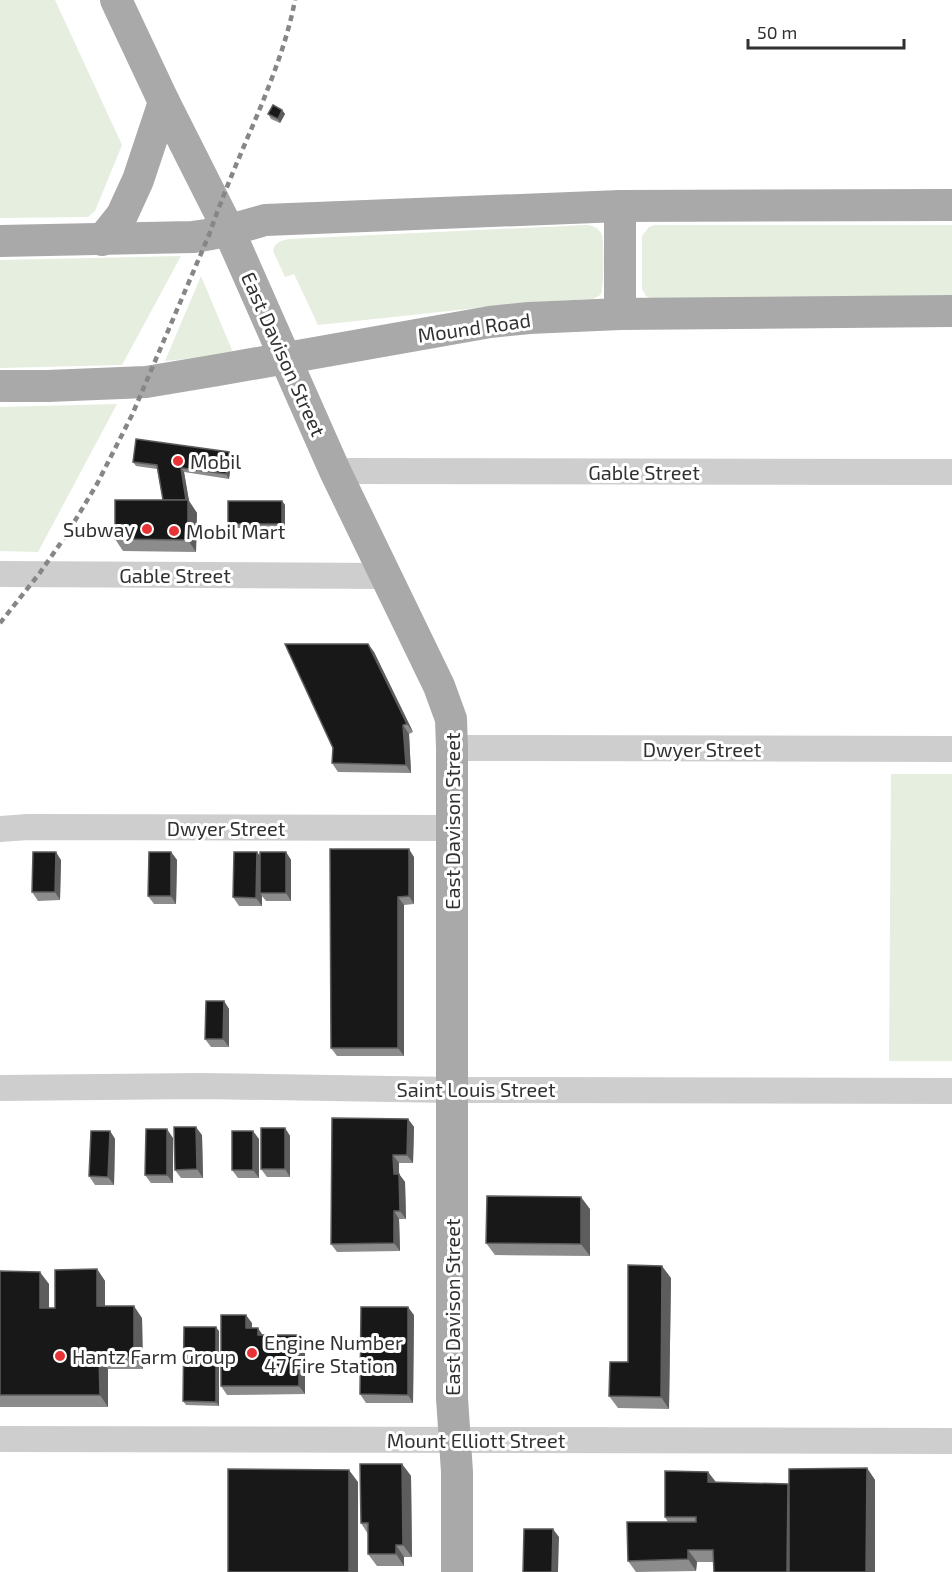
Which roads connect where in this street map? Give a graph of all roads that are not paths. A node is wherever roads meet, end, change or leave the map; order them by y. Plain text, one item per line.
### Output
1 (116, 0) edge
2 (164, 102) junction
3 (952, 205) edge
4 (620, 206) junction
5 (229, 231) junction
6 (102, 240) junction
7 (0, 241) edge
8 (952, 311) edge
9 (620, 314) junction
10 (286, 357) junction
11 (0, 386) edge
12 (335, 471) junction
13 (952, 472) edge
14 (0, 574) edge
15 (385, 576) junction
16 (452, 748) junction
17 (952, 749) edge
18 (453, 828) junction
19 (0, 829) edge
20 (0, 1088) edge
21 (452, 1090) junction
22 (952, 1091) edge
23 (0, 1439) edge
24 (455, 1440) junction
25 (952, 1441) edge
26 (457, 1572) edge

1 - 2 main road, East Davison Street
2 - 5 main road, East Davison Street
2 - 6 main road
3 - 4 main road
4 - 5 main road
4 - 9 main road
5 - 6 main road
5 - 10 main road, East Davison Street
6 - 7 main road
8 - 9 main road, Mound Road
9 - 10 main road, Mound Road
10 - 11 main road, Mound Road
10 - 12 main road, East Davison Street
12 - 13 street, Gable Street
12 - 15 main road, East Davison Street
14 - 15 street, Gable Street
15 - 16 main road, East Davison Street
16 - 17 street, Dwyer Street
16 - 18 main road, East Davison Street
18 - 19 street, Dwyer Street
18 - 21 main road, East Davison Street
20 - 21 street, Saint Louis Street
21 - 22 street, Saint Louis Street
21 - 24 main road, East Davison Street
23 - 24 street, Mount Elliott Street
24 - 25 street, Mount Elliott Street
24 - 26 main road, East Davison Street

